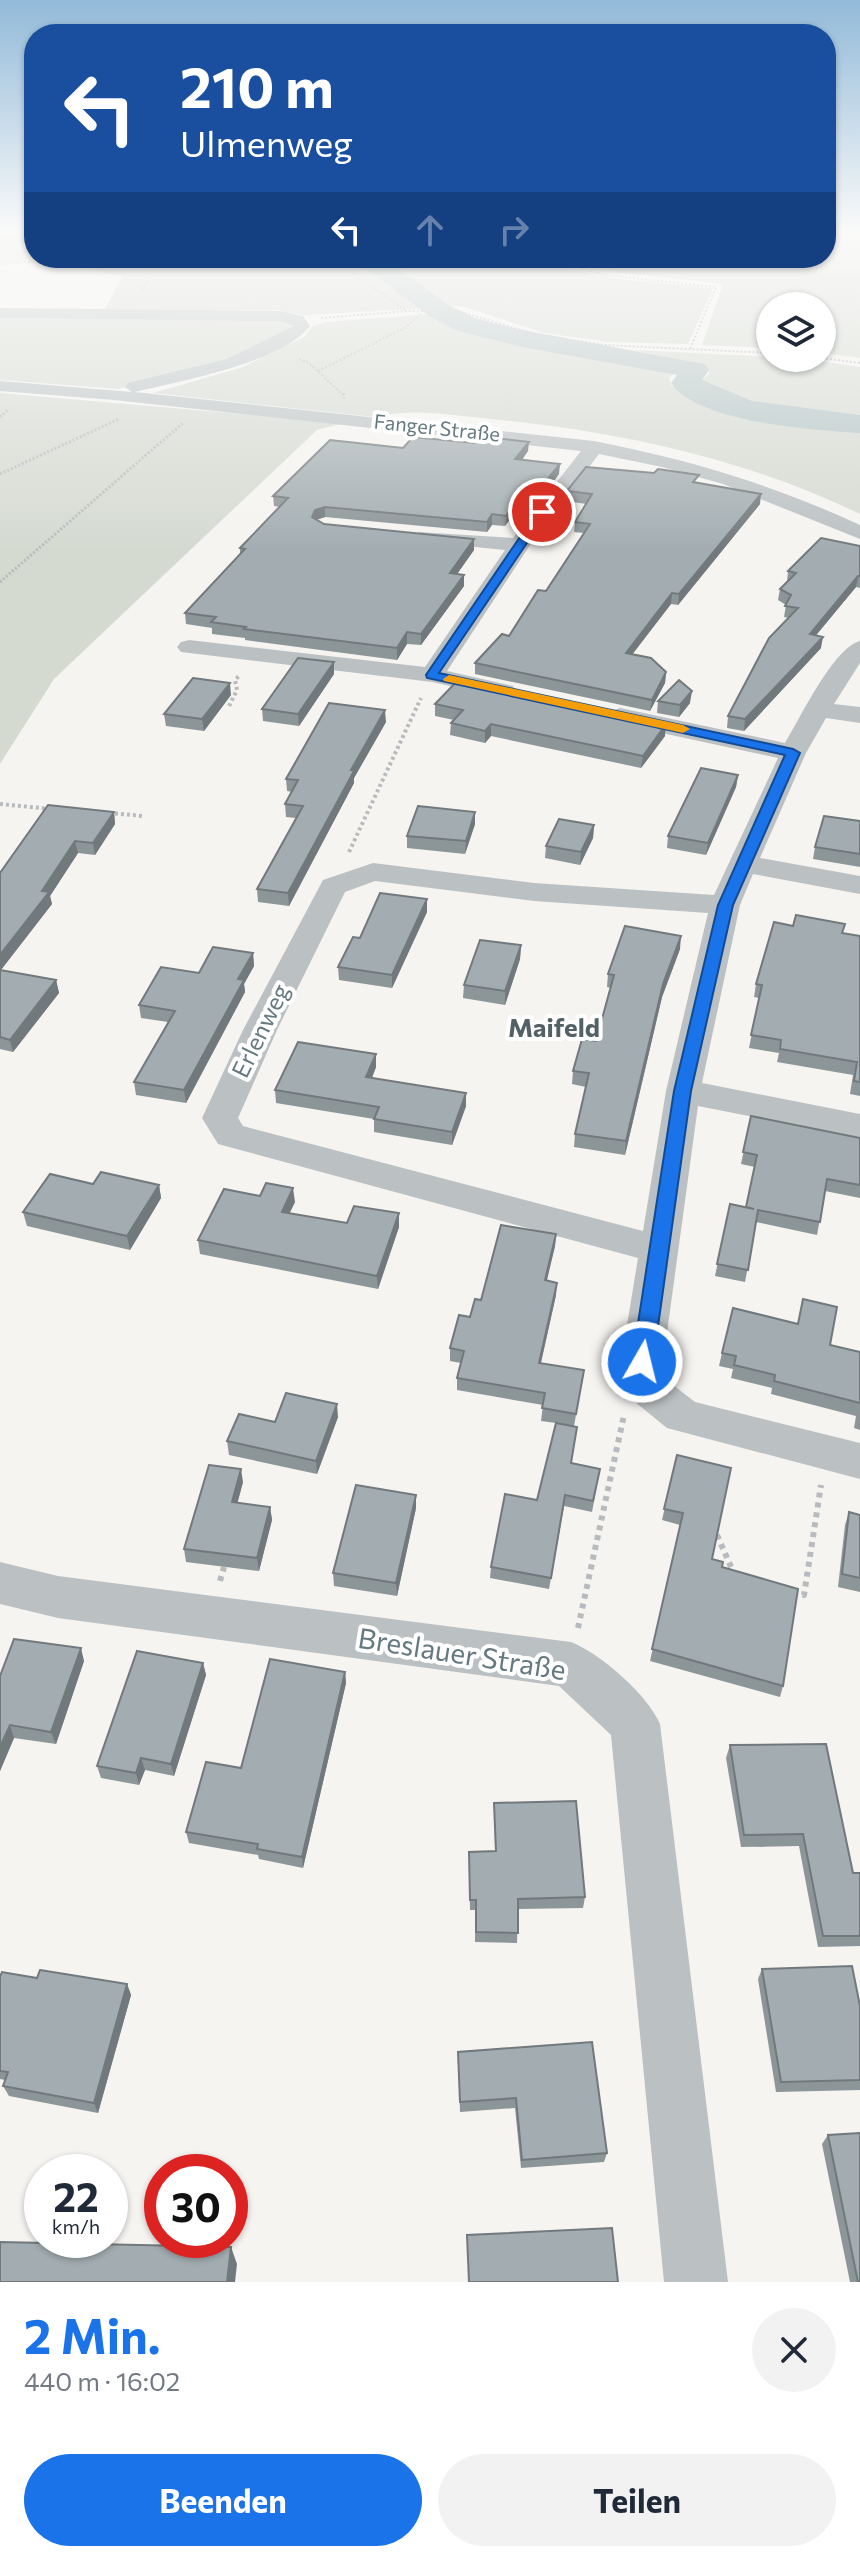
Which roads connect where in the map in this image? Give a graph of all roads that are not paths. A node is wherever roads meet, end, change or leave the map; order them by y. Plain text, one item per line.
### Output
1 (283, 339) edge
2 (0, 386) edge
3 (114, 395) junction
4 (594, 447) junction
5 (399, 533) edge
6 (860, 533) edge
7 (518, 545) junction
8 (189, 647) dead end
9 (860, 648) edge
10 (432, 675) junction
11 (522, 694) edge
12 (818, 709) junction
13 (597, 711) edge
14 (860, 715) edge
15 (793, 753) junction
16 (745, 864) junction
17 (860, 885) edge
18 (725, 905) junction
19 (683, 1091) junction
20 (860, 1126) edge
21 (658, 1249) junction
22 (843, 1456) edge
23 (0, 1583) edge
24 (696, 2282) edge

1 - 3 street
2 - 3 street, Fanger Straße
3 - 4 street, Fanger Straße
4 - 6 street, Fanger Straße
4 - 7 street
5 - 7 street
7 - 10 street
8 - 10 street
9 - 12 street
10 - 11 street
12 - 14 street
12 - 15 street
13 - 15 street
15 - 16 street
16 - 17 street
16 - 18 street
18 - 19 street
18 - 21 street, Erlenweg
19 - 20 street
19 - 21 street
21 - 22 street
23 - 24 street, Breslauer Straße

